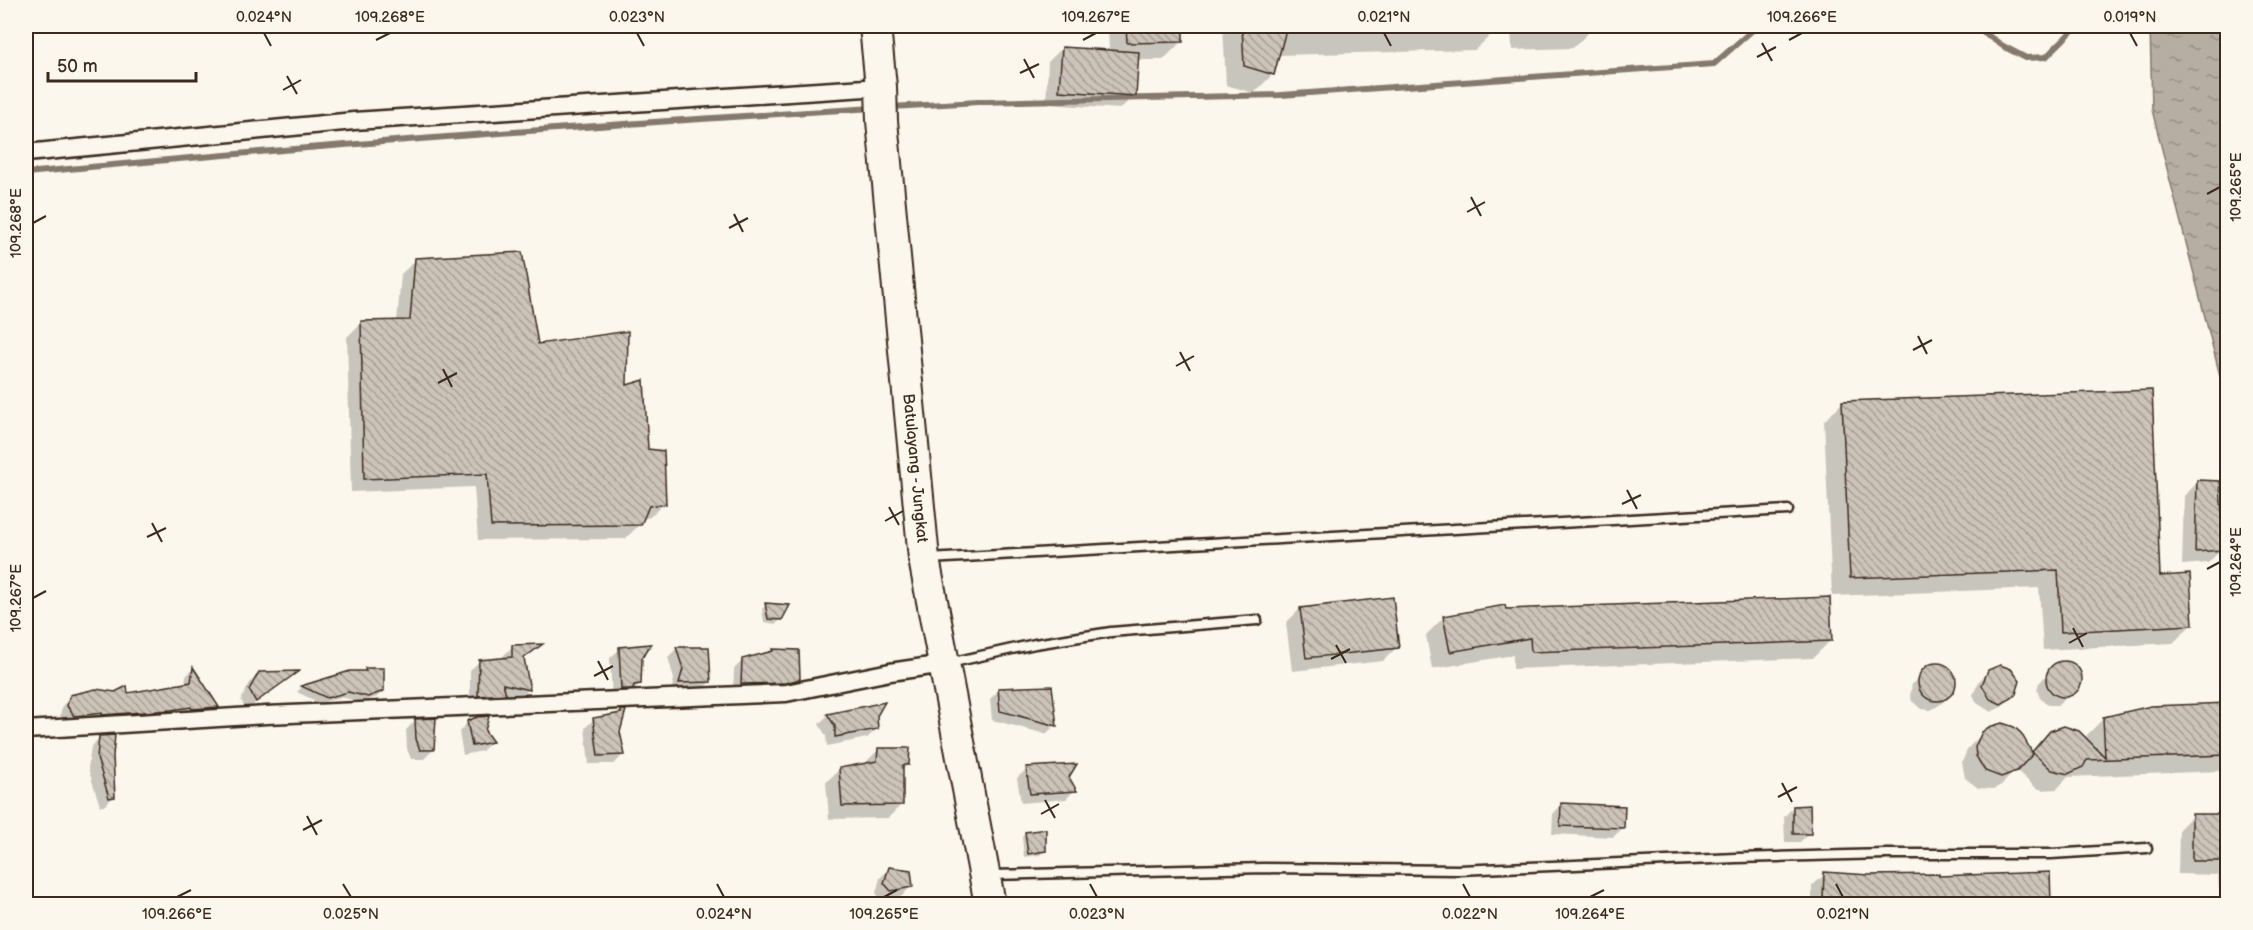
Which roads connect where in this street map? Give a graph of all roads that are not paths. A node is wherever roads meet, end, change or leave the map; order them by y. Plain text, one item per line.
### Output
1 (875, 26) edge
2 (882, 102) junction
3 (26, 153) edge
4 (1788, 510) dead end
5 (924, 559) junction
6 (1257, 620) dead end
7 (944, 664) junction
8 (26, 730) edge
9 (2147, 848) dead end
10 (984, 875) junction
11 (990, 904) edge

1 - 2 highway, Batulayang - Jungkat
2 - 3 street
2 - 5 highway, Batulayang - Jungkat
4 - 5 lane
5 - 7 highway, Batulayang - Jungkat
6 - 7 lane
7 - 8 street
7 - 10 highway, Batulayang - Jungkat
9 - 10 lane
10 - 11 highway, Batulayang - Jungkat

